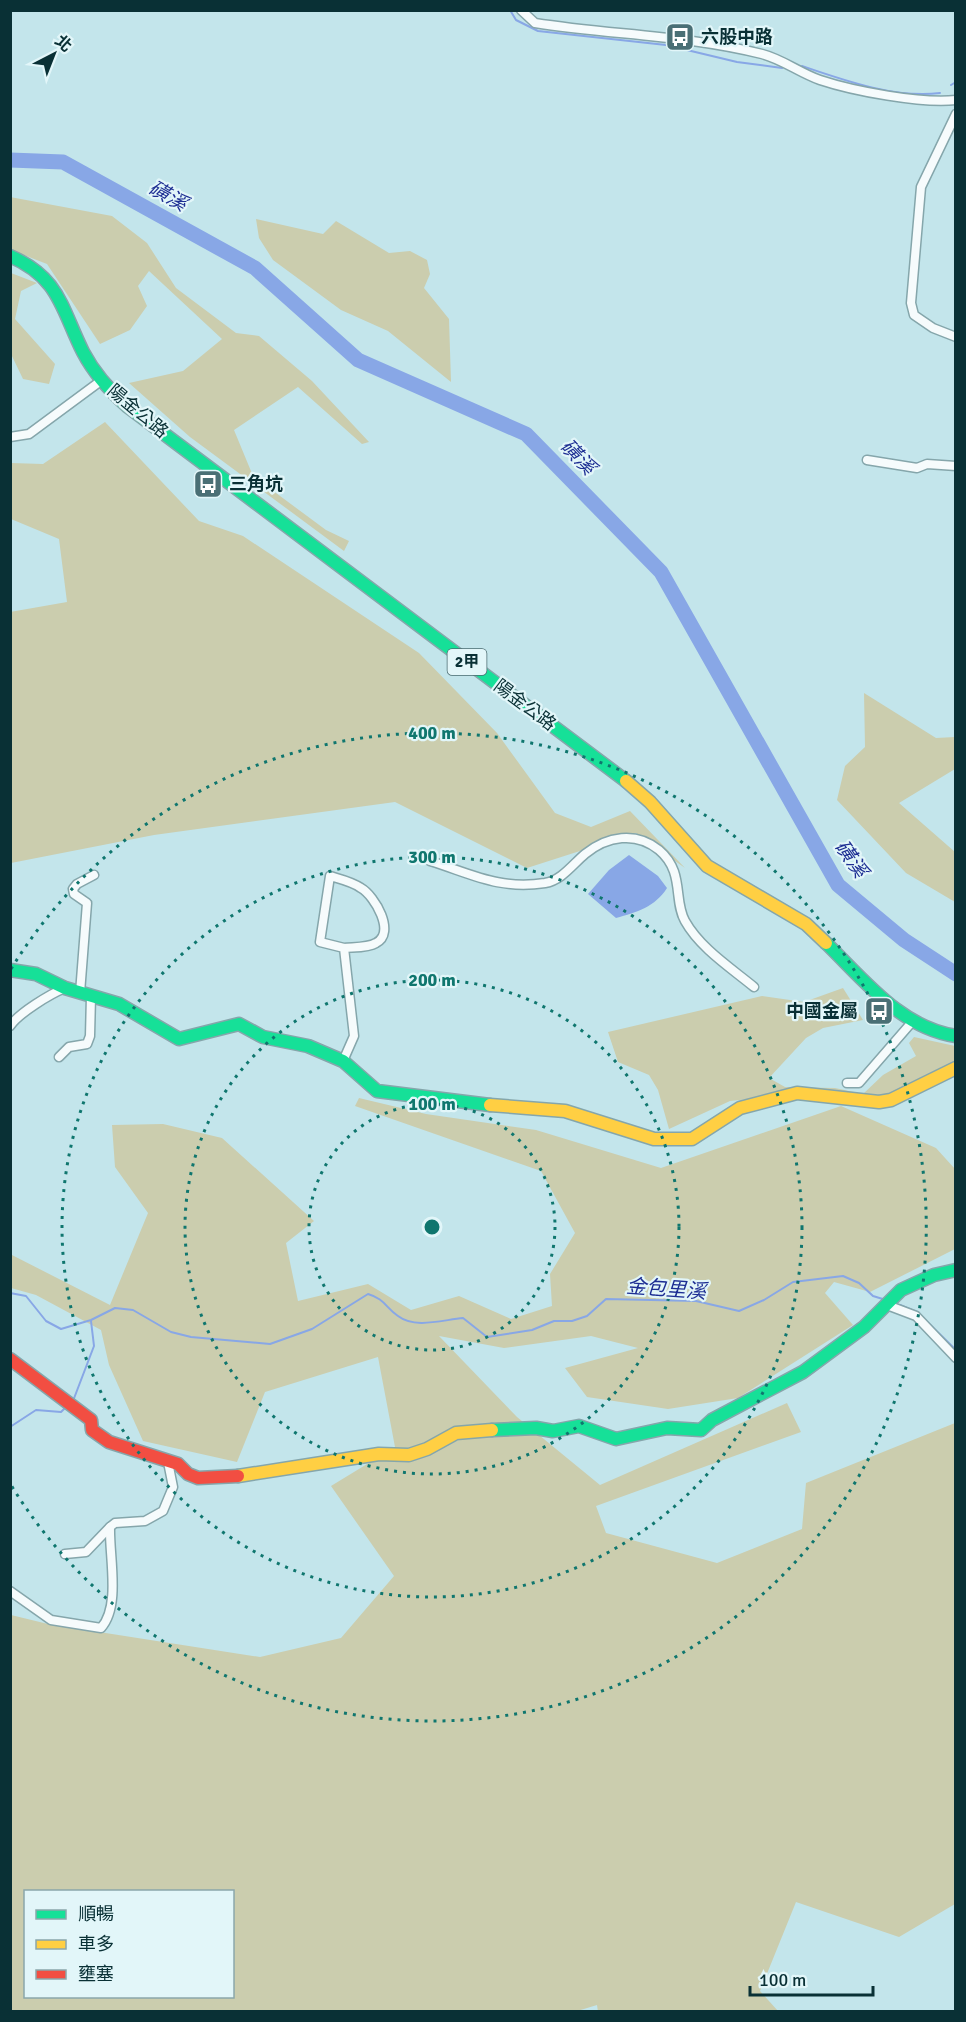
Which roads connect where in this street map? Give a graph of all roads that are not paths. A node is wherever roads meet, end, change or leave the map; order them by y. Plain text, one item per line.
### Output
1 (521, 10) edge
2 (956, 100) edge
3 (956, 114) edge
4 (10, 256) edge
5 (956, 337) edge
6 (102, 380) junction
7 (10, 437) edge
8 (867, 460) dead end
9 (956, 466) edge
10 (430, 861) dead end
11 (94, 876) dead end
12 (344, 948) junction
13 (10, 970) edge
14 (754, 987) dead end
15 (65, 988) junction
16 (86, 994) junction
17 (912, 1022) junction
18 (10, 1026) edge
19 (956, 1036) edge
20 (59, 1057) dead end
21 (343, 1061) junction
22 (956, 1068) edge
23 (848, 1083) dead end
24 (956, 1270) edge
25 (890, 1301) junction
26 (956, 1358) edge
27 (10, 1359) edge
28 (168, 1462) junction
29 (110, 1527) junction
30 (65, 1554) dead end
31 (10, 1591) edge

1 - 2 street
3 - 5 street
4 - 6 street, 陽金公路 / 2甲
6 - 7 street
6 - 17 street, 陽金公路 / 2甲
8 - 9 street
10 - 14 street
11 - 16 street
12 - 12 street
12 - 21 street
13 - 15 street
15 - 16 street
15 - 18 street
16 - 20 street
16 - 21 street
17 - 19 street, 陽金公路 / 2甲
17 - 23 street
21 - 22 street
24 - 25 street
25 - 26 street
25 - 28 street
27 - 28 street
28 - 29 street
29 - 30 street
29 - 31 street

